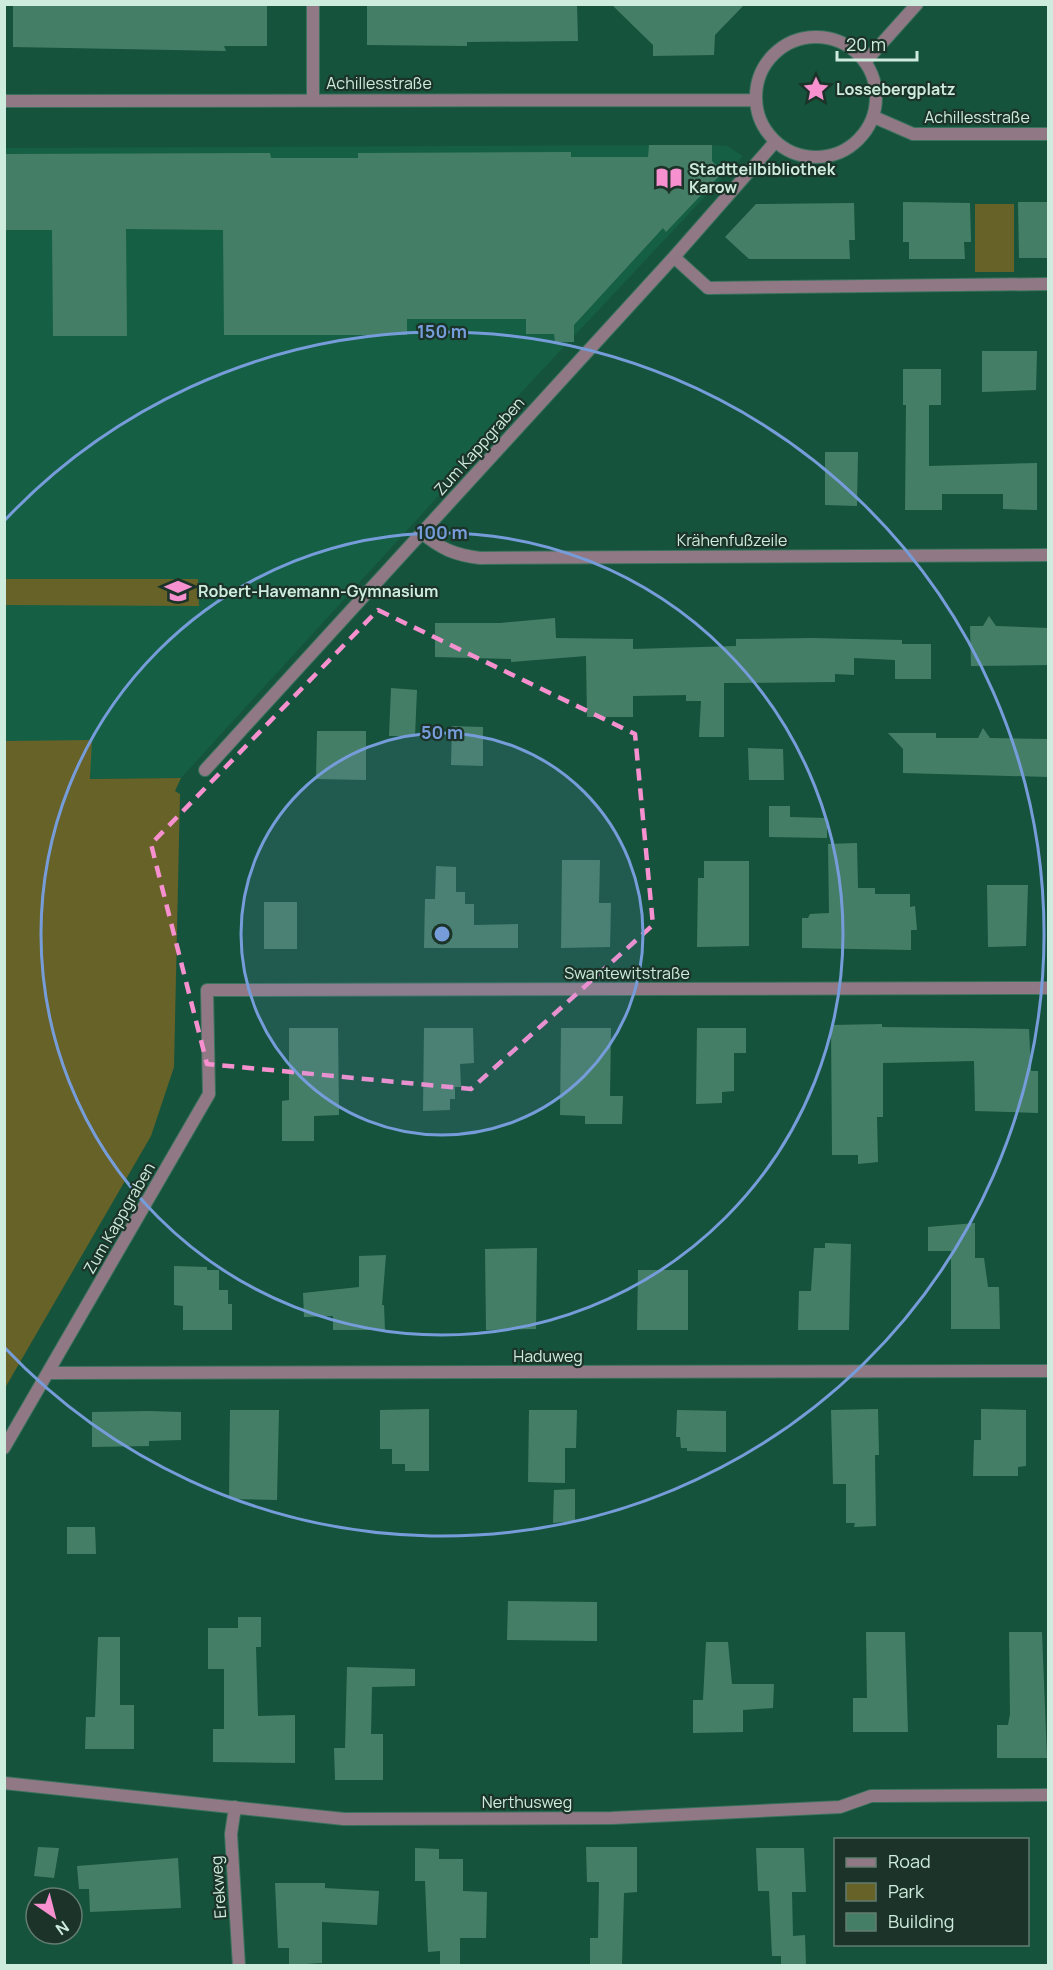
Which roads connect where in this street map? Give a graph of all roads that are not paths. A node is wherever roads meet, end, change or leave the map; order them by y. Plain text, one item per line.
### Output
1 (313, 4) edge
2 (917, 4) edge
3 (865, 62) junction
4 (313, 100) junction
5 (754, 100) junction
6 (4, 101) edge
7 (874, 117) junction
8 (1048, 134) edge
9 (775, 142) junction
10 (674, 257) junction
11 (1048, 284) edge
12 (422, 533) junction
13 (1048, 555) edge
14 (205, 770) dead end
15 (1048, 988) edge
16 (207, 990) joint
17 (1048, 1371) edge
18 (48, 1373) junction
19 (4, 1448) edge
20 (4, 1783) edge
21 (1048, 1795) edge
22 (236, 1807) junction
23 (239, 1965) edge

1 - 4 street
2 - 3 street
3 - 5 street
3 - 7 street
4 - 5 street, Achillesstraße
4 - 6 street, Achillesstraße
5 - 9 street
7 - 8 street, Achillesstraße
7 - 9 street
9 - 10 street, Zum Kappgraben
10 - 11 street
10 - 12 street, Zum Kappgraben
12 - 13 street, Krähenfußzeile
12 - 14 street, Zum Kappgraben
15 - 16 street, Swantewitstraße
16 - 18 street, Zum Kappgraben
17 - 18 street, Haduweg
18 - 19 street, Zum Kappgraben
20 - 22 street, Nerthusweg
21 - 22 street, Nerthusweg
22 - 23 street, Erekweg

